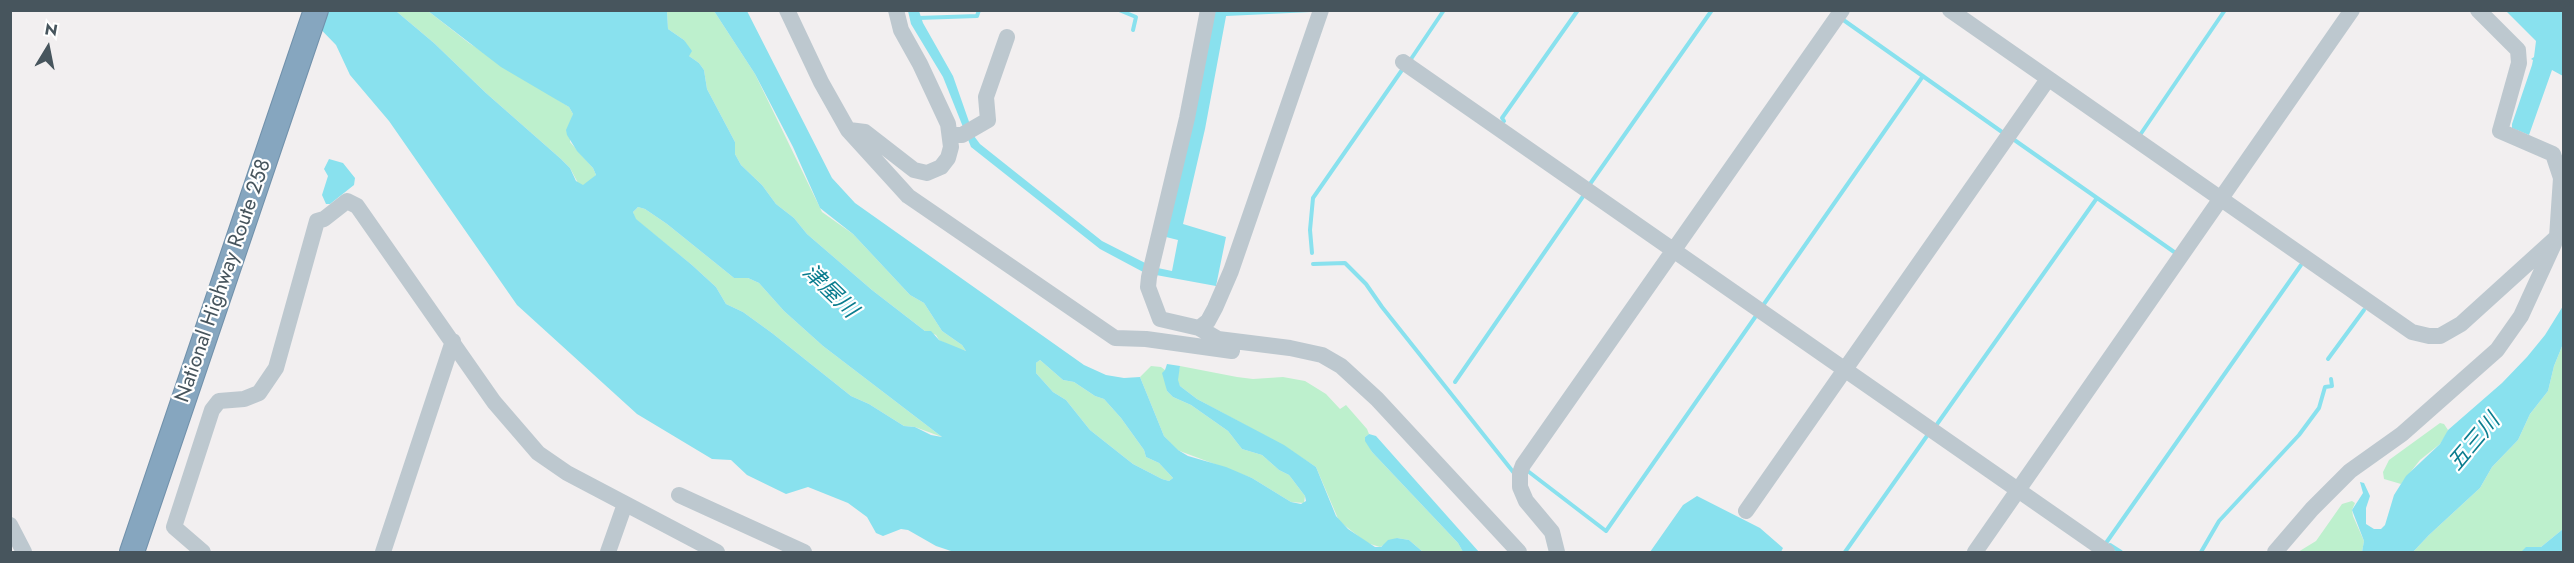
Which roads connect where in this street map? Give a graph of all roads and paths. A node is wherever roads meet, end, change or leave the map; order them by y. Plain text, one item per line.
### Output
1 (316, 10) edge
2 (787, 10) edge
3 (896, 10) edge
4 (1208, 10) edge
5 (1321, 10) edge
6 (1842, 10) edge
7 (1950, 10) edge
8 (2352, 10) edge
9 (2478, 10) edge
10 (1007, 37) dead end
11 (1402, 62) dead end
12 (2048, 79) junction
13 (848, 130) junction
14 (962, 133) junction
15 (2221, 200) junction
16 (2560, 229) edge
17 (1673, 250) junction
18 (1191, 326) junction
19 (1104, 332) junction
20 (453, 341) junction
21 (1290, 348) junction
22 (1845, 369) junction
23 (2018, 491) junction
24 (679, 495) dead end
25 (625, 504) junction
26 (1746, 511) dead end
27 (10, 525) edge
28 (24, 552) edge
29 (132, 552) edge
30 (203, 552) edge
31 (383, 552) edge
32 (608, 552) edge
33 (717, 552) edge
34 (804, 552) edge
35 (1519, 552) edge
36 (1557, 552) edge
37 (1975, 552) edge
38 (2108, 552) edge
39 (2275, 552) edge

1 - 29 highway, National Highway Route 258
2 - 13 street
3 - 14 street
4 - 18 street
5 - 18 street
6 - 17 street
7 - 12 street
8 - 15 street
9 - 16 street
10 - 14 street
11 - 17 street
12 - 15 street
12 - 22 street
13 - 14 street
13 - 19 street
15 - 16 street
15 - 23 street
16 - 39 street
17 - 22 street
17 - 36 street
18 - 19 street
18 - 21 street
19 - 21 street
20 - 25 street
20 - 30 street
20 - 31 street
21 - 35 street
22 - 23 street
22 - 26 street
23 - 37 street
23 - 38 street
24 - 34 street
25 - 32 street
25 - 33 street
27 - 28 street

